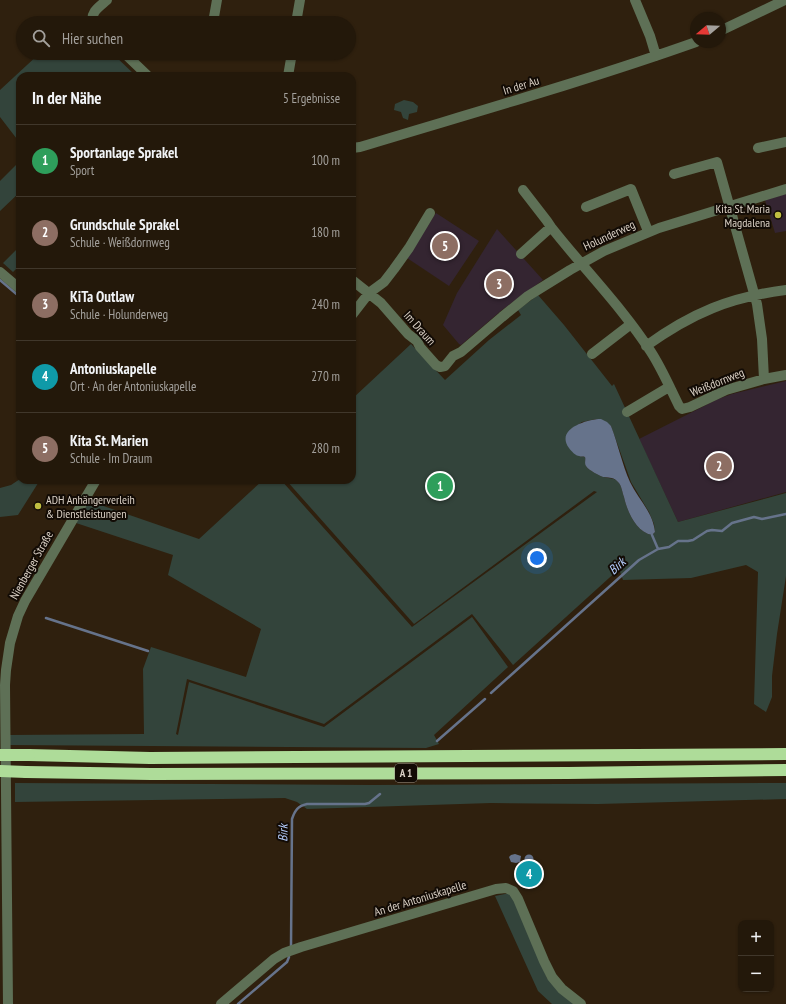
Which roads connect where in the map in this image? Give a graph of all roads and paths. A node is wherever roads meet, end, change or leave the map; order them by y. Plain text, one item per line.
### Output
1 (106, 0) edge
2 (217, 0) edge
3 (300, 0) edge
4 (635, 0) edge
5 (785, 0) edge
6 (94, 16) edge
7 (214, 16) edge
8 (297, 16) edge
9 (726, 28) edge
10 (690, 44) edge
11 (656, 56) junction
12 (131, 60) edge
13 (291, 60) edge
14 (144, 72) edge
15 (289, 72) edge
16 (786, 142) edge
17 (356, 148) edge
18 (758, 148) dead end
19 (674, 174) dead end
20 (786, 189) edge
21 (523, 190) dead end
22 (730, 206) junction
23 (586, 207) dead end
24 (430, 213) dead end
25 (550, 227) junction
26 (648, 232) junction
27 (521, 254) dead end
28 (581, 263) junction
29 (0, 272) edge
30 (356, 283) edge
31 (16, 286) edge
32 (786, 290) edge
33 (369, 293) junction
34 (755, 295) junction
35 (356, 310) edge
36 (631, 324) junction
37 (646, 346) junction
38 (592, 354) dead end
39 (453, 356) joint
40 (786, 375) edge
41 (764, 379) junction
42 (669, 387) junction
43 (627, 412) dead end
44 (94, 484) edge
45 (786, 754) edge
46 (0, 755) edge
47 (786, 770) edge
48 (0, 772) edge
49 (8, 1004) edge
50 (222, 1004) edge
51 (581, 1004) edge

1 - 6 street
2 - 7 street
3 - 8 street
4 - 11 street
5 - 9 street
10 - 11 street, In der Au
11 - 17 street, In der Au
12 - 14 street
13 - 15 street
16 - 18 street
19 - 22 street
20 - 22 street, Holunderweg
21 - 25 street, Holunderweg
22 - 26 street, Holunderweg
22 - 34 street
23 - 26 street, Holunderweg
24 - 33 street
25 - 27 street
25 - 28 street, Holunderweg
26 - 28 street, Holunderweg
28 - 36 street, Weißdornweg
28 - 39 street, Holunderweg
29 - 31 street
30 - 33 street, Im Draum
32 - 34 street
33 - 35 street
33 - 39 street, Im Draum
34 - 37 street
34 - 41 street
36 - 37 street, Weißdornweg
36 - 38 street
37 - 42 street, Weißdornweg
40 - 41 street
41 - 42 street, Weißdornweg
42 - 43 street
44 - 49 street, Nienberger Straße
45 - 46 highway, A 1, bridge
47 - 48 highway, A 1, bridge
50 - 51 street, An der Antoniuskapelle

